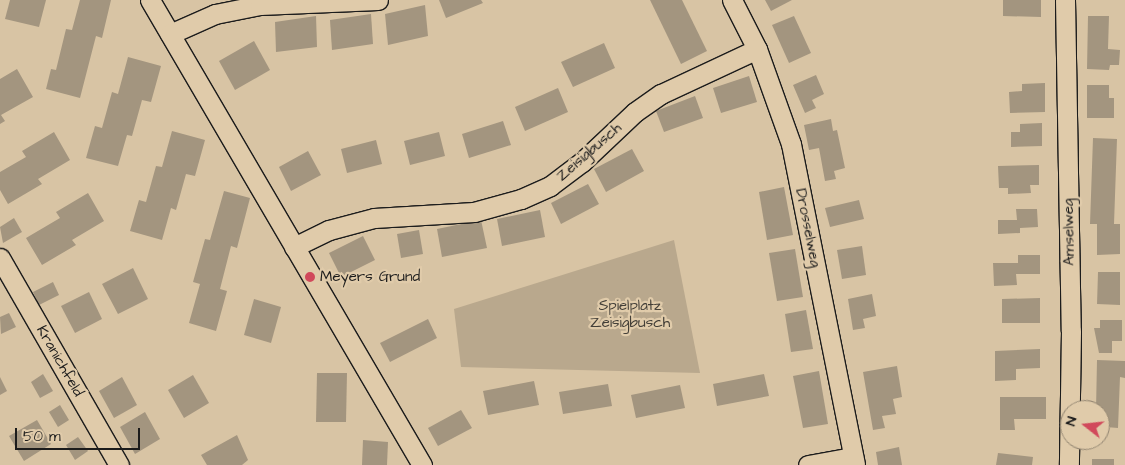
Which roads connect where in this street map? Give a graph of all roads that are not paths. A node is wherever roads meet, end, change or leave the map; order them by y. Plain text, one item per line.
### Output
1 (150, 0) edge
2 (378, 0) edge
3 (732, 0) edge
4 (1064, 0) edge
5 (170, 34) junction
6 (757, 49) junction
7 (294, 247) junction
8 (0, 258) edge
9 (854, 461) edge
10 (119, 465) edge
11 (422, 465) edge
12 (808, 465) edge
13 (1069, 465) edge

1 - 5 street
2 - 5 street
3 - 6 street, Drosselweg
4 - 13 street, Amselweg
5 - 7 street
6 - 7 street, Zeisigbusch
6 - 9 street, Drosselweg
7 - 11 street
8 - 10 street, Kranichfeld
9 - 12 street

